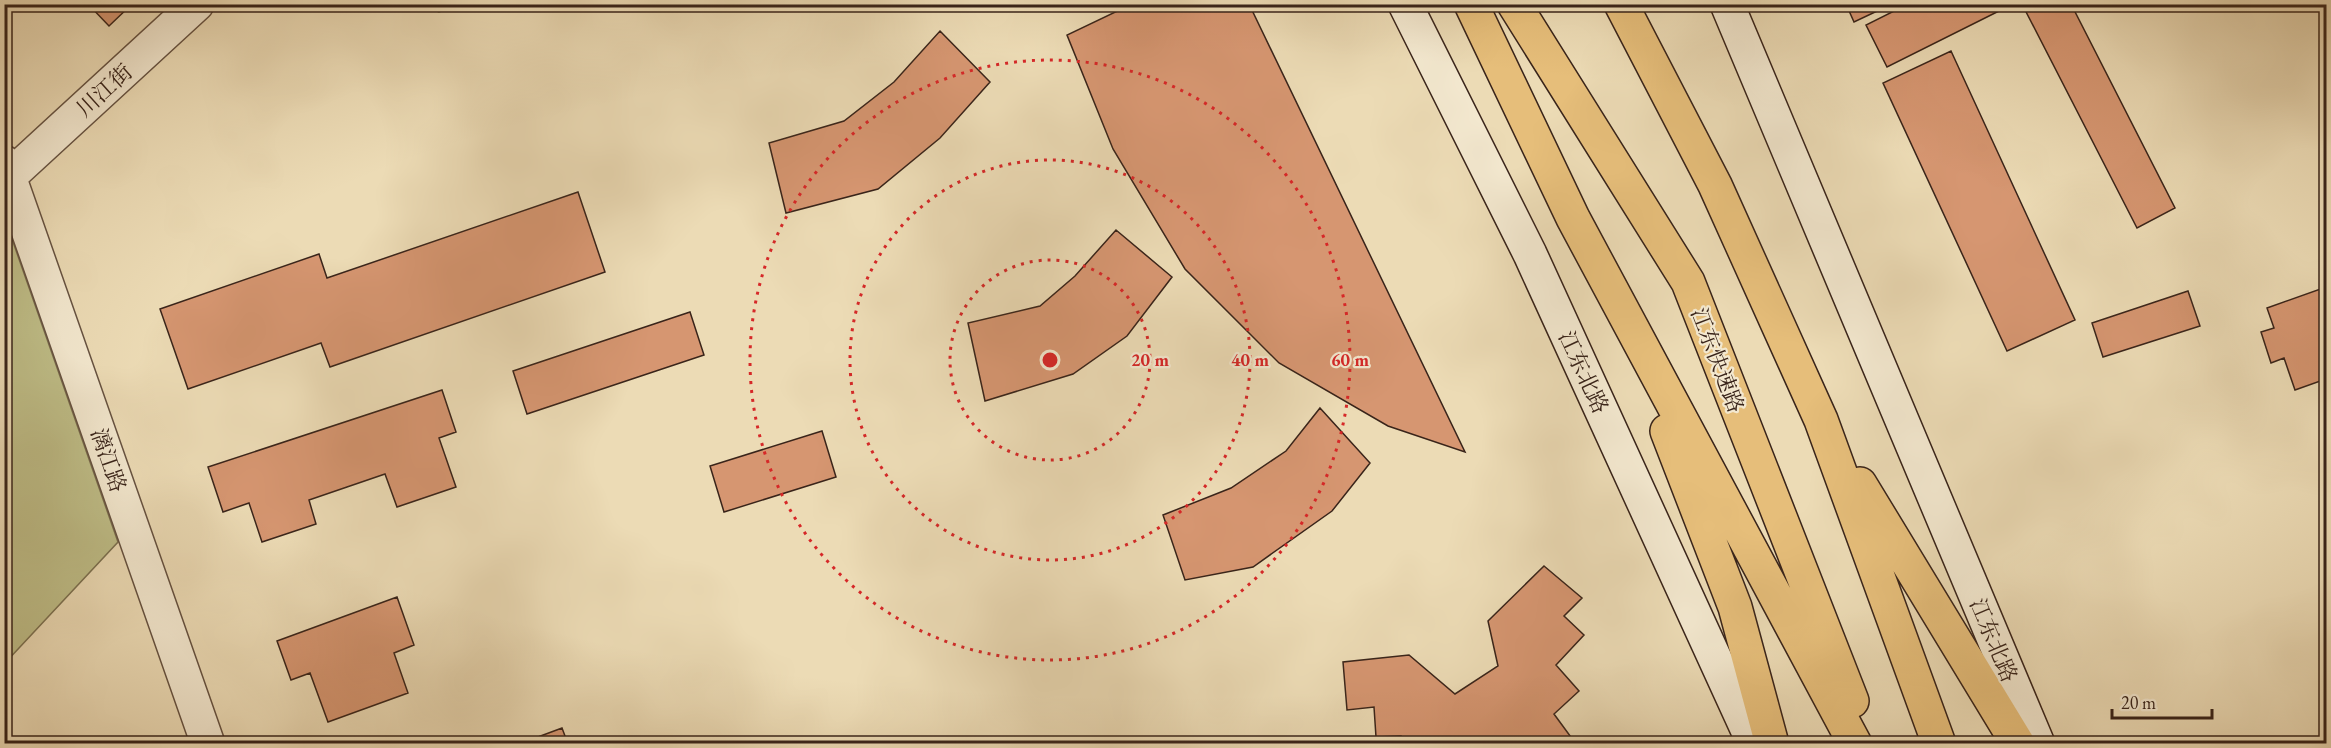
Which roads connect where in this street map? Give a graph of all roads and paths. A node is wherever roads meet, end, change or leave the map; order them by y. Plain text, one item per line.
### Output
1 (197, 4) edge
2 (1405, 4) edge
3 (1471, 4) edge
4 (1514, 4) edge
5 (1621, 4) edge
6 (1727, 4) edge
7 (7, 169) edge
8 (1573, 218) junction
9 (1821, 420) junction
10 (208, 744) edge
11 (1754, 744) edge
12 (1772, 744) edge
13 (1855, 744) edge
14 (1869, 744) edge
15 (1939, 744) edge
16 (2018, 744) edge
17 (2038, 744) edge

1 - 7 main road, 川江街
2 - 11 main road, 江东北路
3 - 8 highway
4 - 14 highway, 江东快速路
5 - 9 highway
6 - 17 main road, 江东北路
7 - 10 main road, 漓江路
8 - 12 highway
8 - 13 highway
9 - 15 highway
9 - 16 highway

